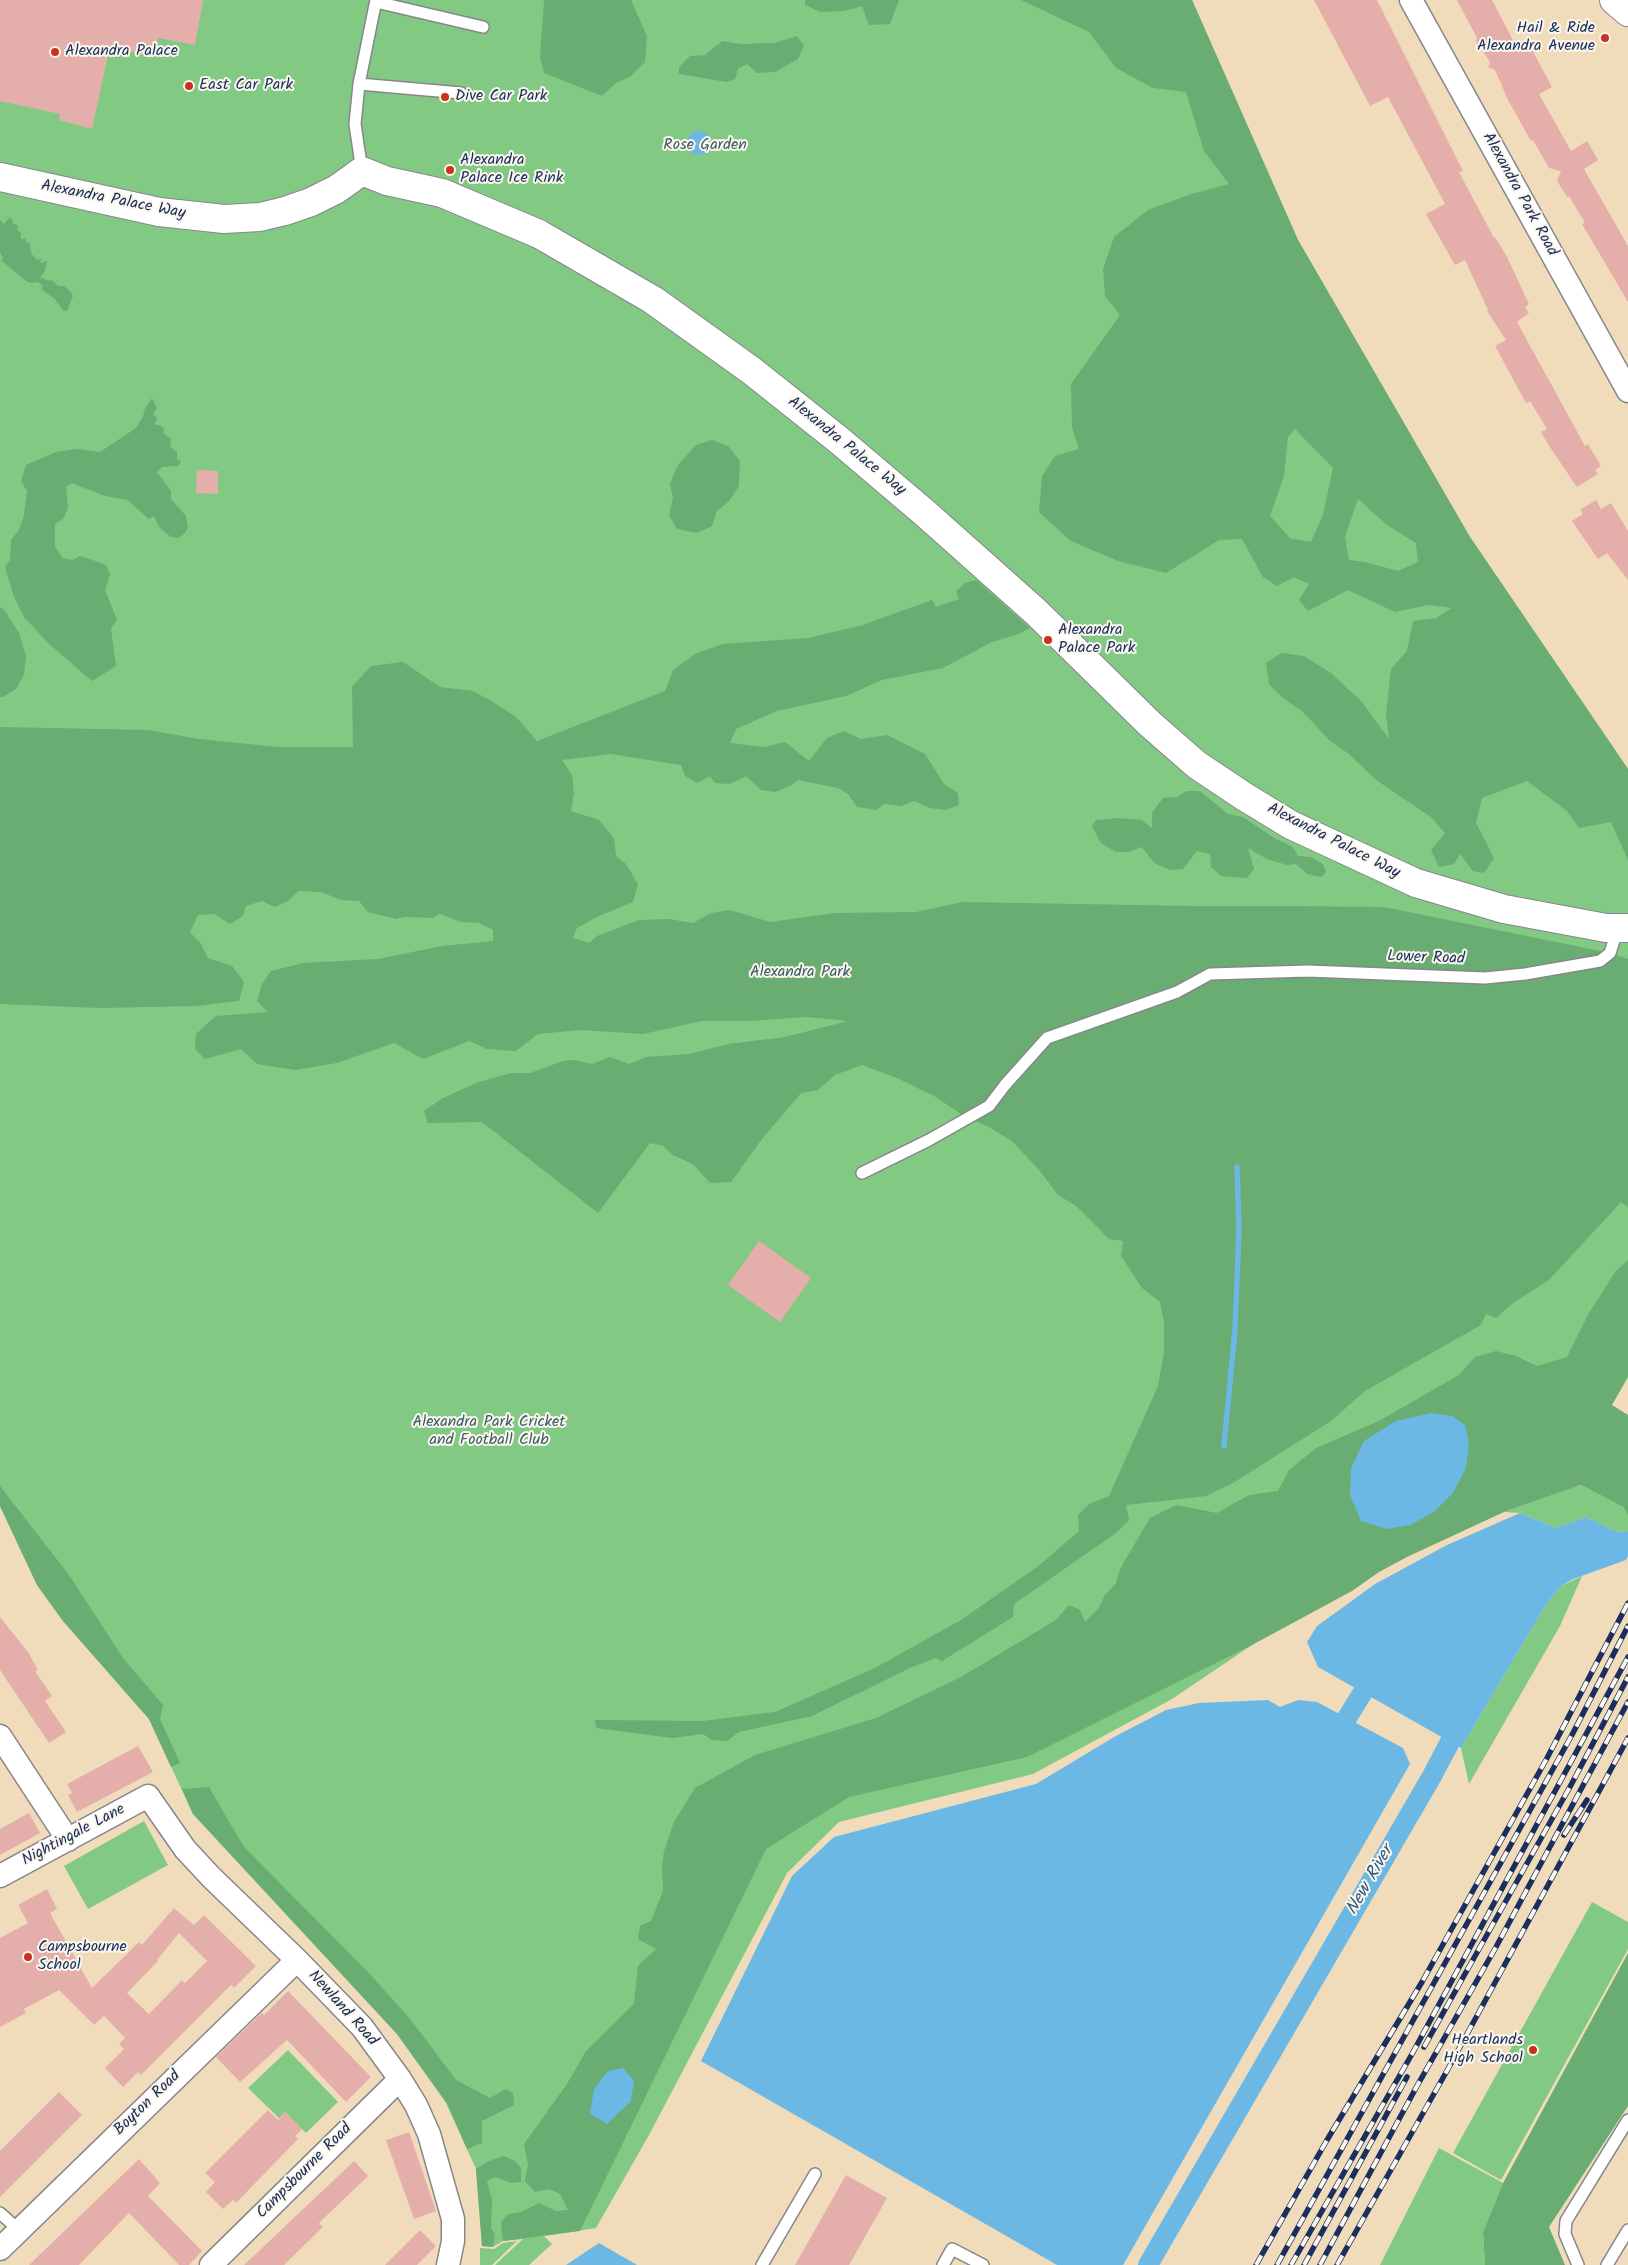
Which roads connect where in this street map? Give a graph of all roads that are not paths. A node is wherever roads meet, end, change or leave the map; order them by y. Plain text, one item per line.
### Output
1 (1411, 0) edge
2 (1614, 0) edge
3 (376, 1) edge
4 (1628, 12) edge
5 (483, 27) dead end
6 (359, 84) junction
7 (461, 93) dead end
8 (362, 171) junction
9 (0, 177) edge
10 (1628, 391) edge
11 (1623, 928) edge
12 (862, 1172) dead end
13 (0, 1736) edge
14 (148, 1796) joint
15 (68, 1840) junction
16 (0, 1876) edge
17 (297, 1960) junction
18 (400, 2078) junction
19 (1628, 2120) edge
20 (815, 2174) dead end
21 (0, 2213) edge
22 (19, 2230) junction
23 (1628, 2230) edge
24 (0, 2248) edge
25 (211, 2265) edge
26 (448, 2265) edge
27 (762, 2265) edge
28 (943, 2265) edge
29 (983, 2265) edge
30 (1578, 2265) edge
31 (1607, 2265) edge

1 - 10 street, Alexandra Park Road
2 - 4 street
3 - 5 lane
3 - 6 lane
6 - 7 lane
6 - 8 lane
8 - 9 street, Alexandra Palace Way
8 - 11 street, Alexandra Palace Way
11 - 12 lane, Lower Road
13 - 15 street
14 - 15 street, Nightingale Lane
14 - 17 street, Newland Road
15 - 16 street, Nightingale Lane
17 - 18 street, Newland Road
17 - 22 street, Boyton Road
18 - 25 street, Campsbourne Road
18 - 26 street, Newland Road
19 - 30 lane
20 - 27 lane
21 - 22 lane
22 - 24 street, Boyton Road
23 - 31 lane
28 - 29 lane

